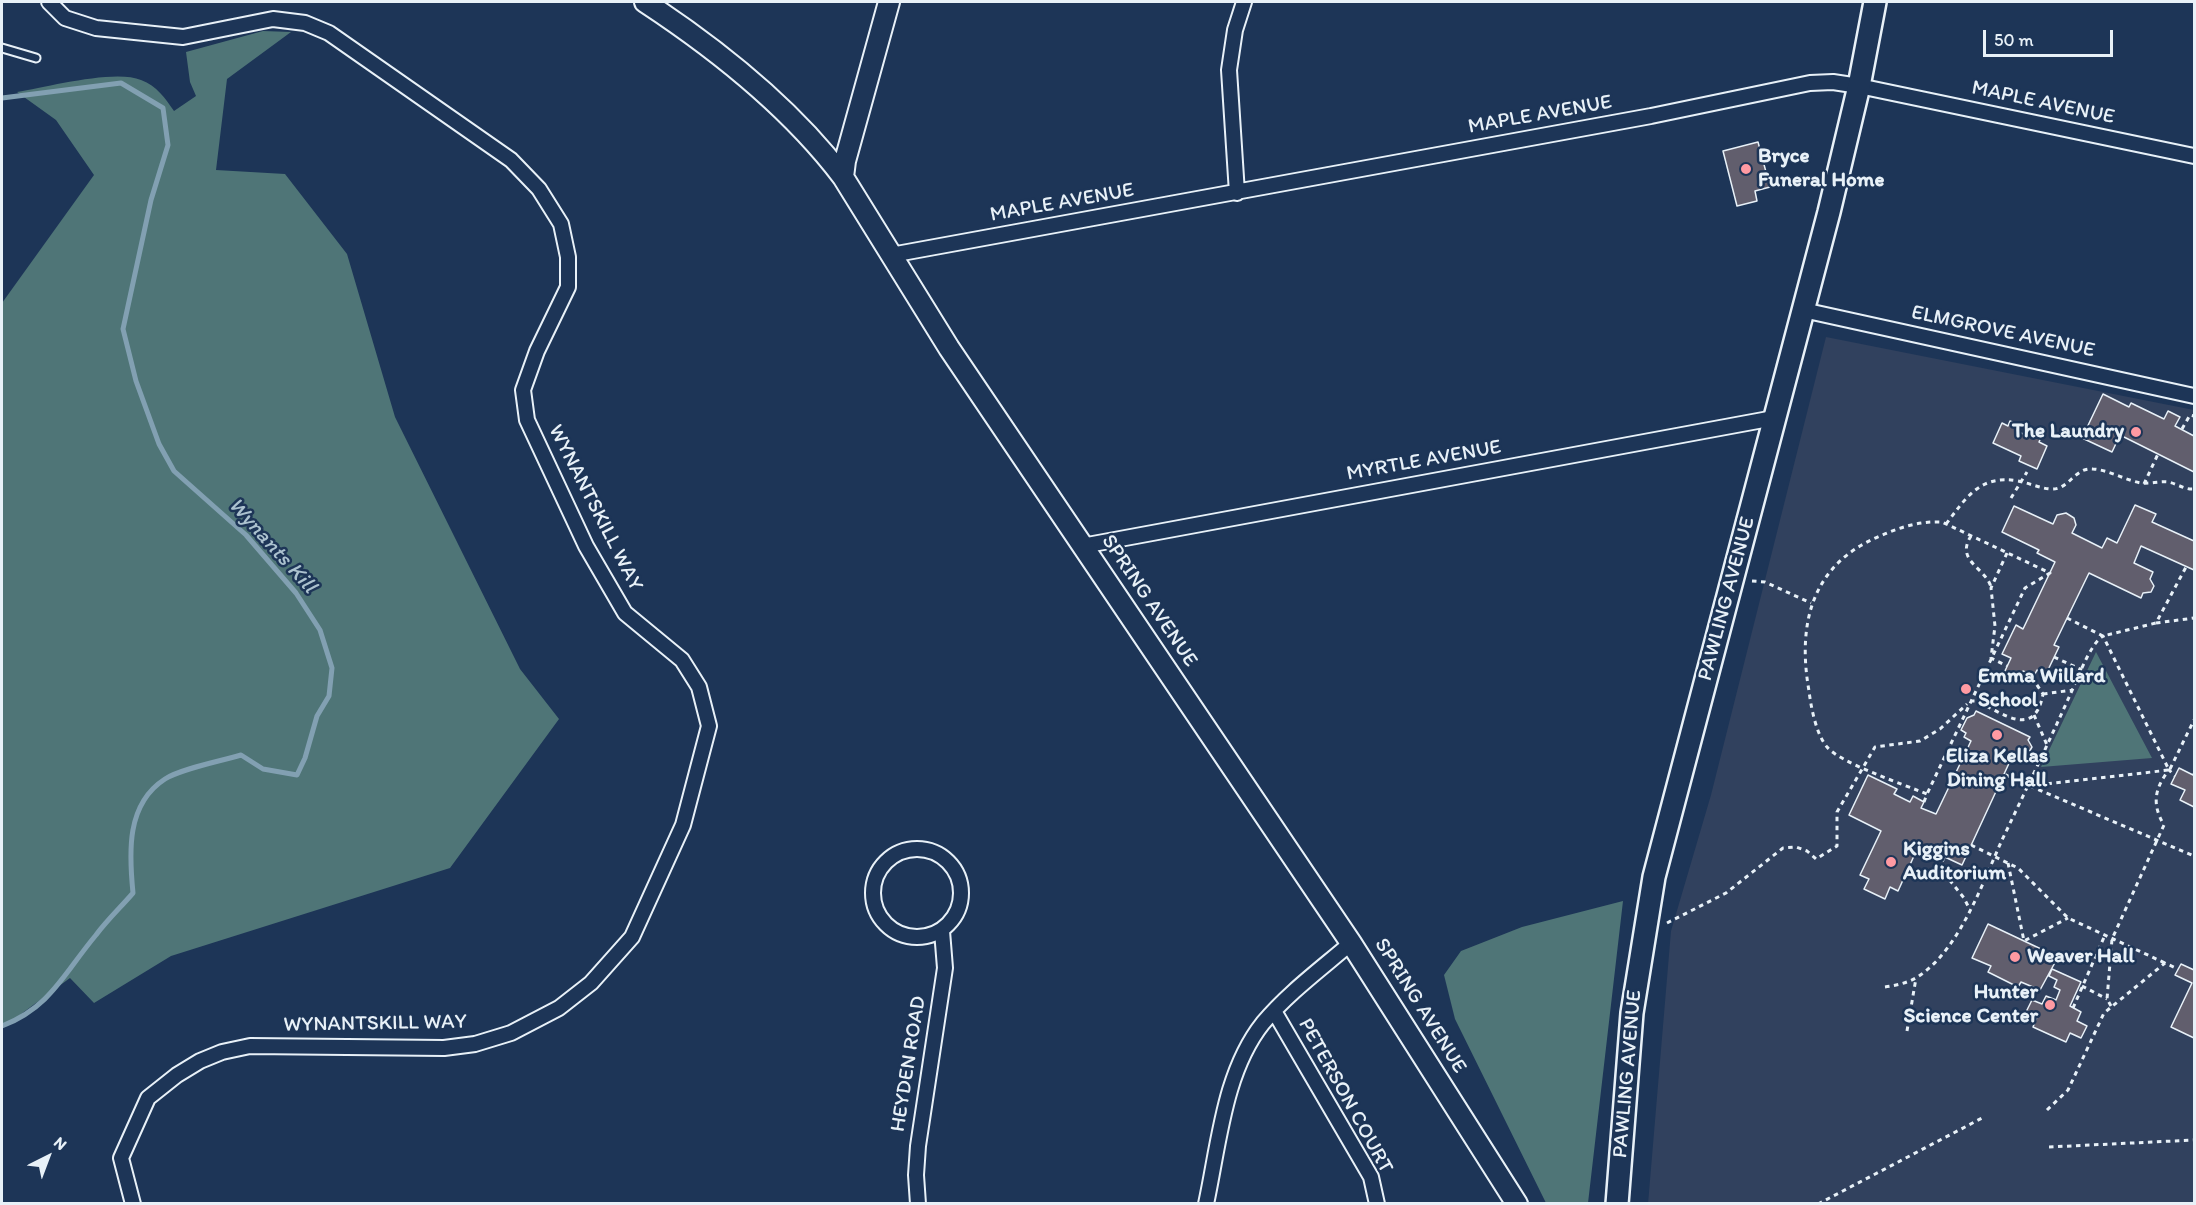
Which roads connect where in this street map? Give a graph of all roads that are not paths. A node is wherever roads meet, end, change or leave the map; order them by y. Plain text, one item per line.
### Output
1 (49, 2) edge
2 (645, 2) edge
3 (889, 2) edge
4 (1244, 2) edge
5 (1875, 2) edge
6 (2, 48) edge
7 (36, 58) dead end
8 (1859, 86) junction
9 (2194, 156) edge
10 (843, 177) junction
11 (1237, 193) junction
12 (891, 255) junction
13 (1803, 310) junction
14 (2194, 396) edge
15 (1774, 418) junction
16 (1083, 546) junction
17 (942, 931) junction
18 (1351, 943) junction
19 (1274, 1011) junction
20 (133, 1203) edge
21 (918, 1203) edge
22 (1206, 1203) edge
23 (1377, 1203) edge
24 (1517, 1203) edge
25 (1617, 1203) edge

1 - 20 street, WYNANTSKILL WAY
2 - 10 street, SPRING AVENUE
3 - 10 street
4 - 11 street
5 - 8 main road, PAWLING AVENUE
6 - 7 lane
8 - 9 street, MAPLE AVENUE
8 - 11 street, MAPLE AVENUE
8 - 13 main road, PAWLING AVENUE
10 - 12 street, SPRING AVENUE
11 - 12 street, MAPLE AVENUE
12 - 16 street, SPRING AVENUE
13 - 14 street, ELMGROVE AVENUE
13 - 15 main road, PAWLING AVENUE
15 - 16 street, MYRTLE AVENUE
15 - 25 main road, PAWLING AVENUE
16 - 18 street, SPRING AVENUE
17 - 17 street
17 - 21 street, HEYDEN ROAD
18 - 19 street
18 - 24 street, SPRING AVENUE
19 - 22 street
19 - 23 street, PETERSON COURT

